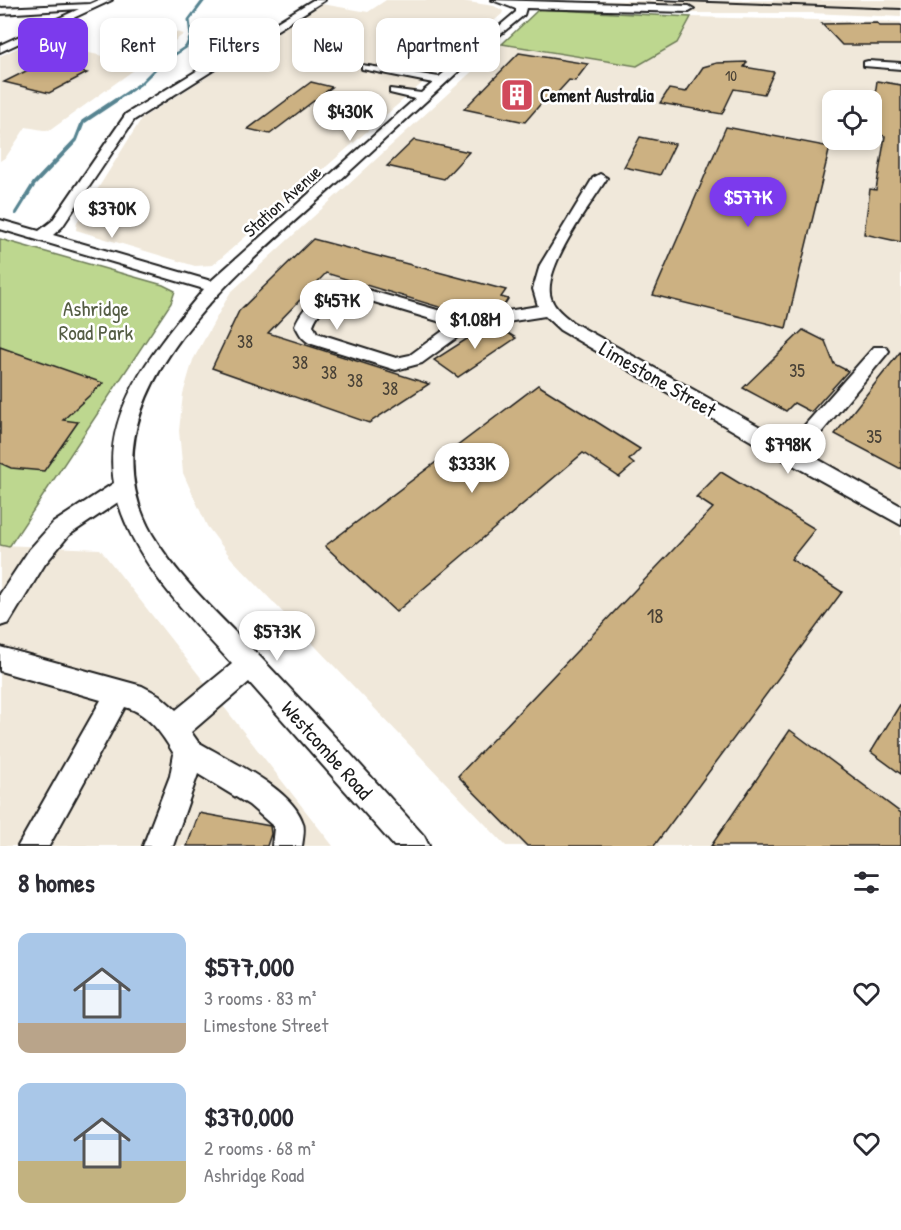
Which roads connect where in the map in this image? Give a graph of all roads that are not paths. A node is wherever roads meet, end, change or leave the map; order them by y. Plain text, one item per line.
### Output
1 (107, 0) edge
2 (320, 0) edge
3 (484, 0) edge
4 (497, 0) edge
5 (512, 5) junction
6 (92, 7) junction
7 (689, 9) dead end
8 (0, 10) edge
9 (0, 49) edge
10 (868, 64) dead end
11 (901, 66) edge
12 (366, 67) dead end
13 (441, 81) junction
14 (394, 91) dead end
15 (424, 97) junction
16 (600, 178) dead end
17 (0, 224) edge
18 (42, 236) junction
19 (214, 287) junction
20 (548, 310) junction
21 (465, 323) junction
22 (880, 351) dead end
23 (791, 455) junction
24 (123, 488) junction
25 (901, 516) edge
26 (0, 615) edge
27 (0, 660) edge
28 (250, 665) junction
29 (120, 691) junction
30 (182, 740) junction
31 (33, 846) edge
32 (158, 846) edge
33 (287, 846) edge
34 (414, 846) edge

1 - 6 street
2 - 18 street
3 - 5 street
4 - 5 street
5 - 7 street
5 - 13 street, Station Avenue
6 - 8 street
6 - 9 street
10 - 11 street
12 - 13 street
13 - 15 street, Station Avenue
14 - 15 street
15 - 19 street, Station Avenue
16 - 20 street
17 - 18 street
18 - 19 street
19 - 24 street, Westcombe Road
20 - 21 street
20 - 23 street, Limestone Street
21 - 21 street
22 - 23 street
23 - 25 street, Limestone Street
24 - 26 street
24 - 28 street, Westcombe Road
27 - 29 street
28 - 30 street
28 - 34 street, Westcombe Road
29 - 30 street
29 - 31 street
30 - 32 street
30 - 33 street

